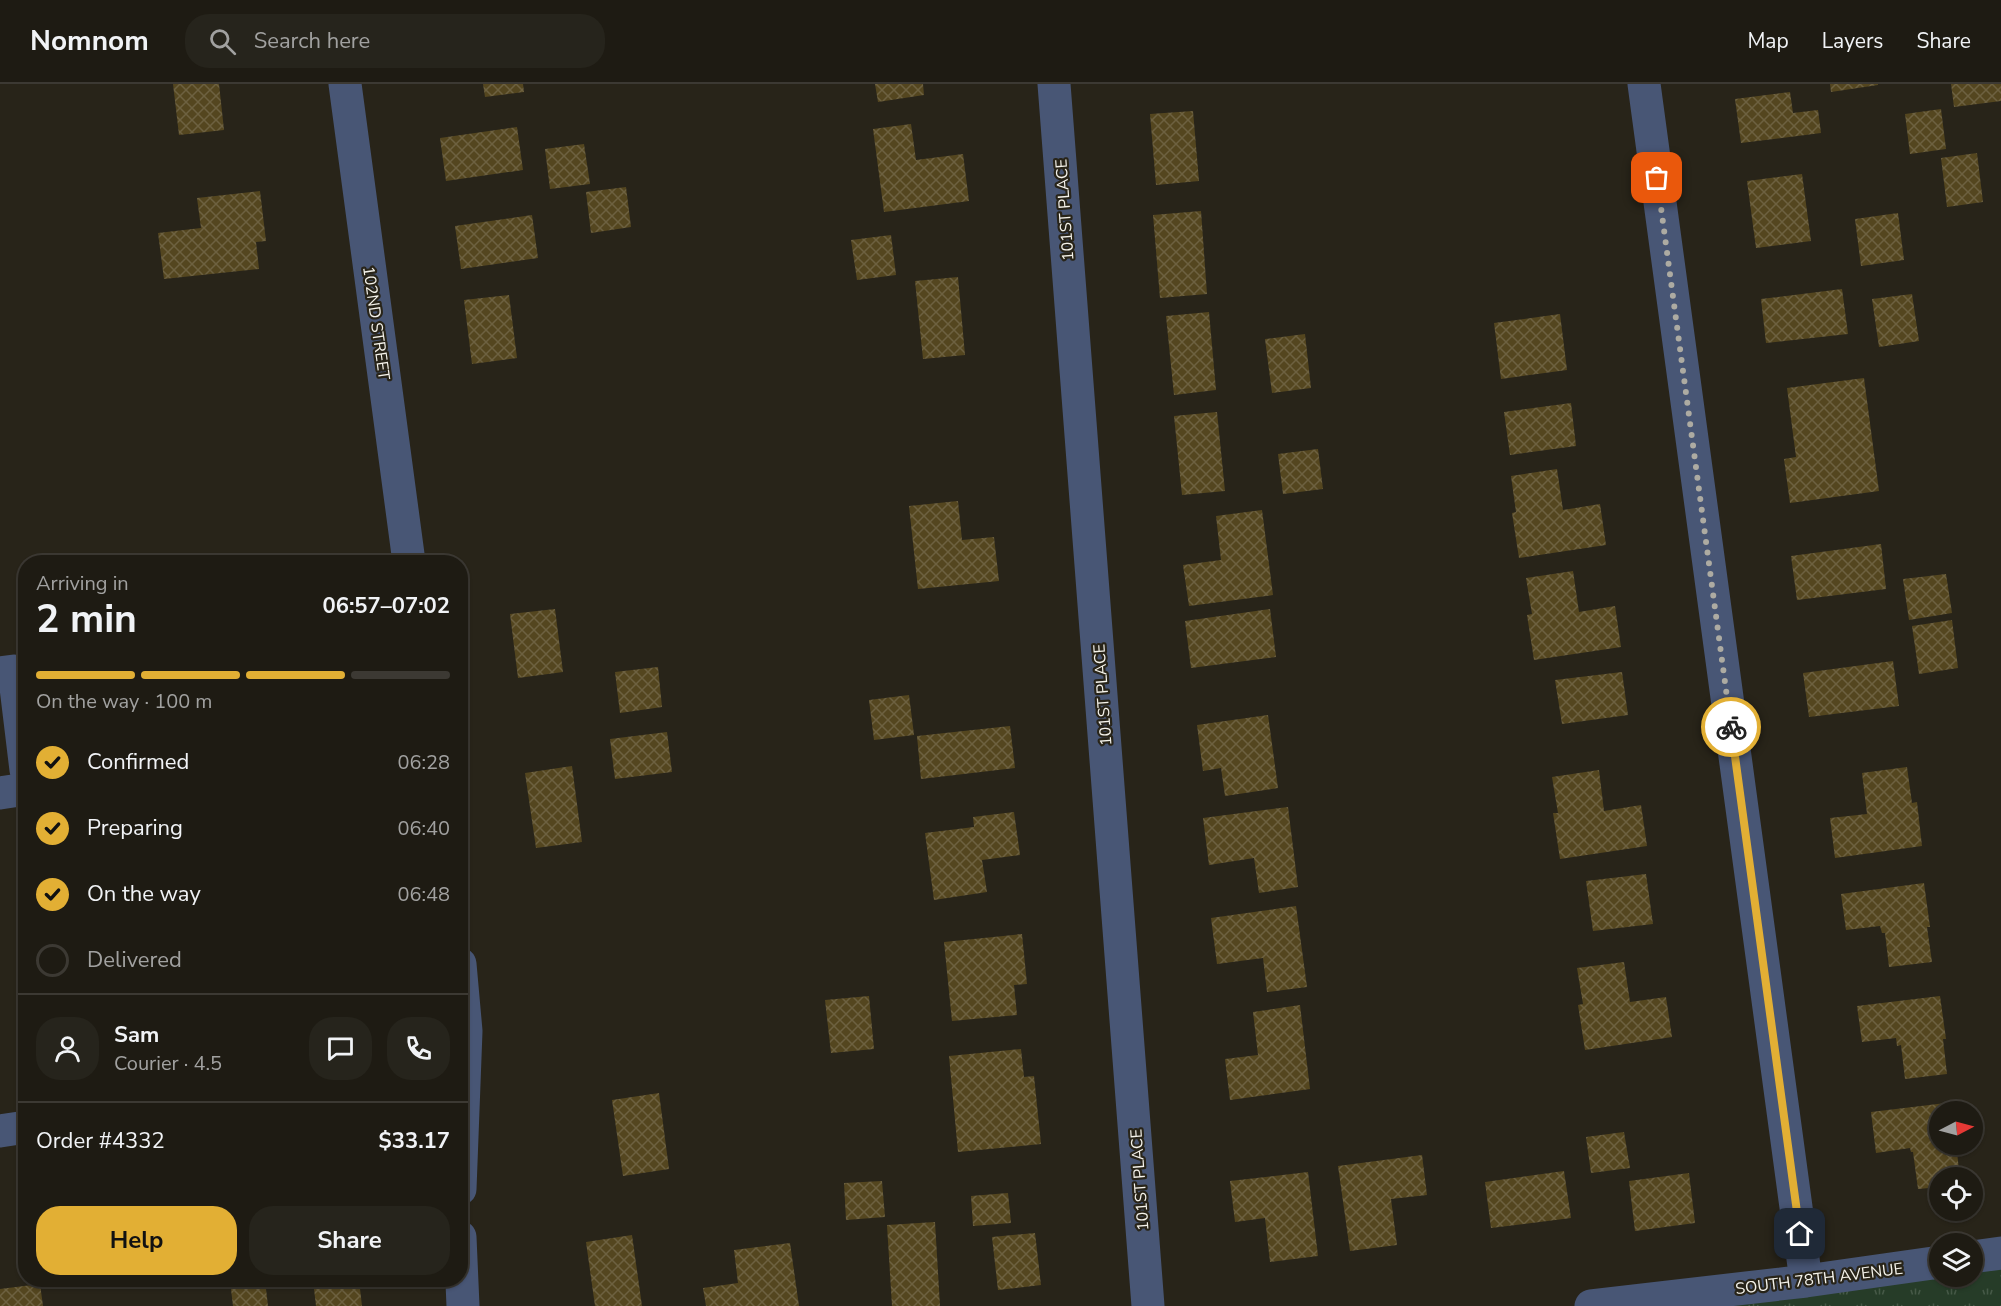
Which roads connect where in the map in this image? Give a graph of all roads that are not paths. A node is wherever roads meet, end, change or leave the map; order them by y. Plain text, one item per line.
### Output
1 (345, 84) edge
2 (1054, 84) edge
3 (1644, 84) edge
4 (408, 555) edge
5 (0, 673) edge
6 (18, 704) edge
7 (18, 790) edge
8 (0, 793) edge
9 (18, 1128) edge
10 (0, 1131) edge
11 (2001, 1253) edge
12 (1983, 1255) edge
13 (1929, 1264) edge
14 (1806, 1281) junction
15 (462, 1287) edge
16 (463, 1306) edge
17 (1148, 1306) edge
18 (1591, 1306) edge

1 - 4 street, 102ND STREET
2 - 17 street, 101ST PLACE
3 - 14 street
5 - 6 street
7 - 8 street
9 - 10 street
11 - 12 street
13 - 14 street, SOUTH 78TH AVENUE
14 - 18 street, SOUTH 78TH AVENUE
15 - 16 street

